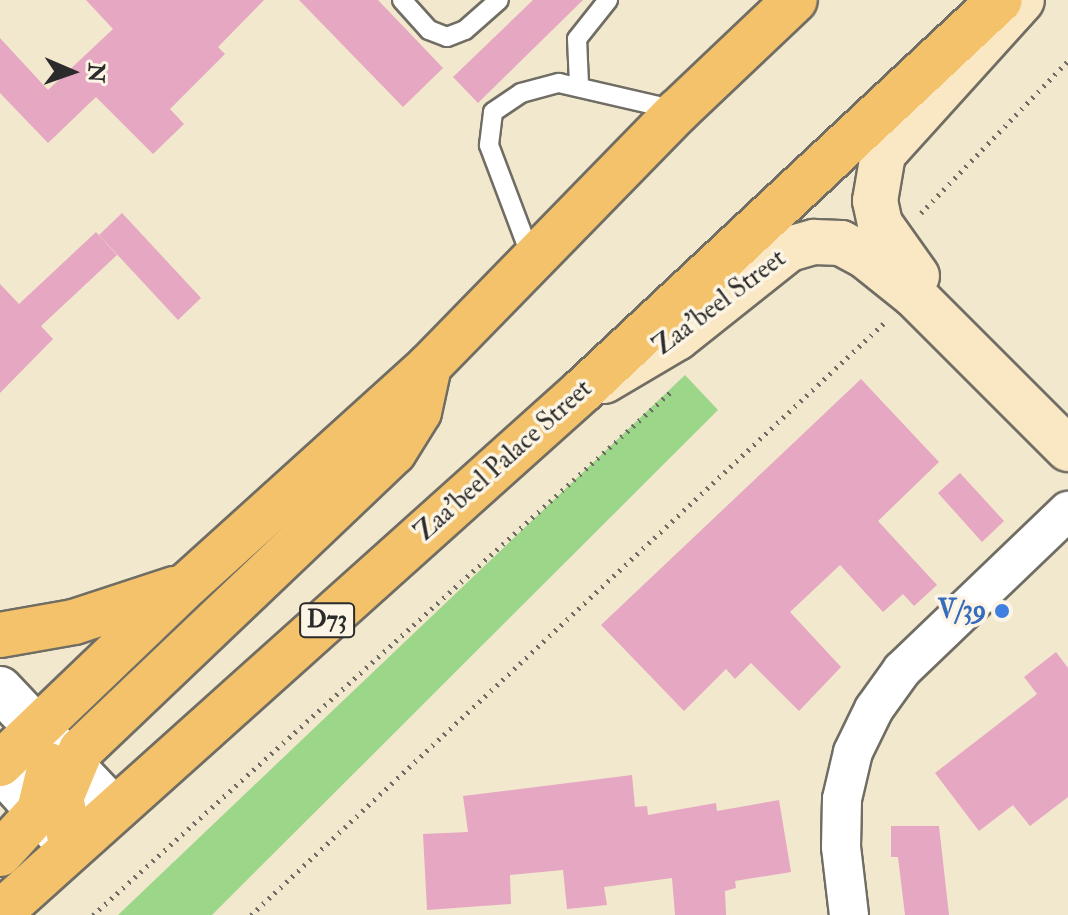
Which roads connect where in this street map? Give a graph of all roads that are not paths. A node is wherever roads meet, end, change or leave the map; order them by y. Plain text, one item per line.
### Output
1 (402, 0) edge
2 (499, 0) edge
3 (608, 0) edge
4 (795, 0) edge
5 (1000, 0) edge
6 (1022, 0) edge
7 (579, 84) junction
8 (678, 111) junction
9 (532, 259) junction
10 (971, 349) junction
11 (429, 366) junction
12 (582, 391) junction
13 (1068, 449) edge
14 (1068, 511) edge
15 (188, 584) junction
16 (0, 635) edge
17 (0, 689) edge
18 (37, 728) junction
19 (71, 763) junction
20 (0, 766) edge
21 (114, 810) junction
22 (39, 811) junction
23 (72, 848) junction
24 (0, 854) edge
25 (0, 913) edge
26 (849, 915) edge

1 - 2 lane
3 - 7 lane
4 - 8 main road
5 - 12 main road, Zaa'beel Palace Street / D73
6 - 10 main road, Zaa'beel Street
7 - 8 lane
7 - 9 lane
8 - 9 main road
9 - 11 main road
10 - 12 main road, Zaa'beel Street
10 - 13 main road, Zaa'beel Street
11 - 15 main road
11 - 19 main road
12 - 21 main road, Zaa'beel Palace Street / D73
14 - 26 street
15 - 16 main road
15 - 18 main road
17 - 18 street
18 - 19 street
18 - 20 main road
18 - 22 main road
19 - 21 street
19 - 23 main road
20 - 22 street
21 - 23 main road, Zaa'beel Palace Street / D73
22 - 23 street
22 - 24 main road
23 - 25 main road, Zaa'beel Palace Street / D73

